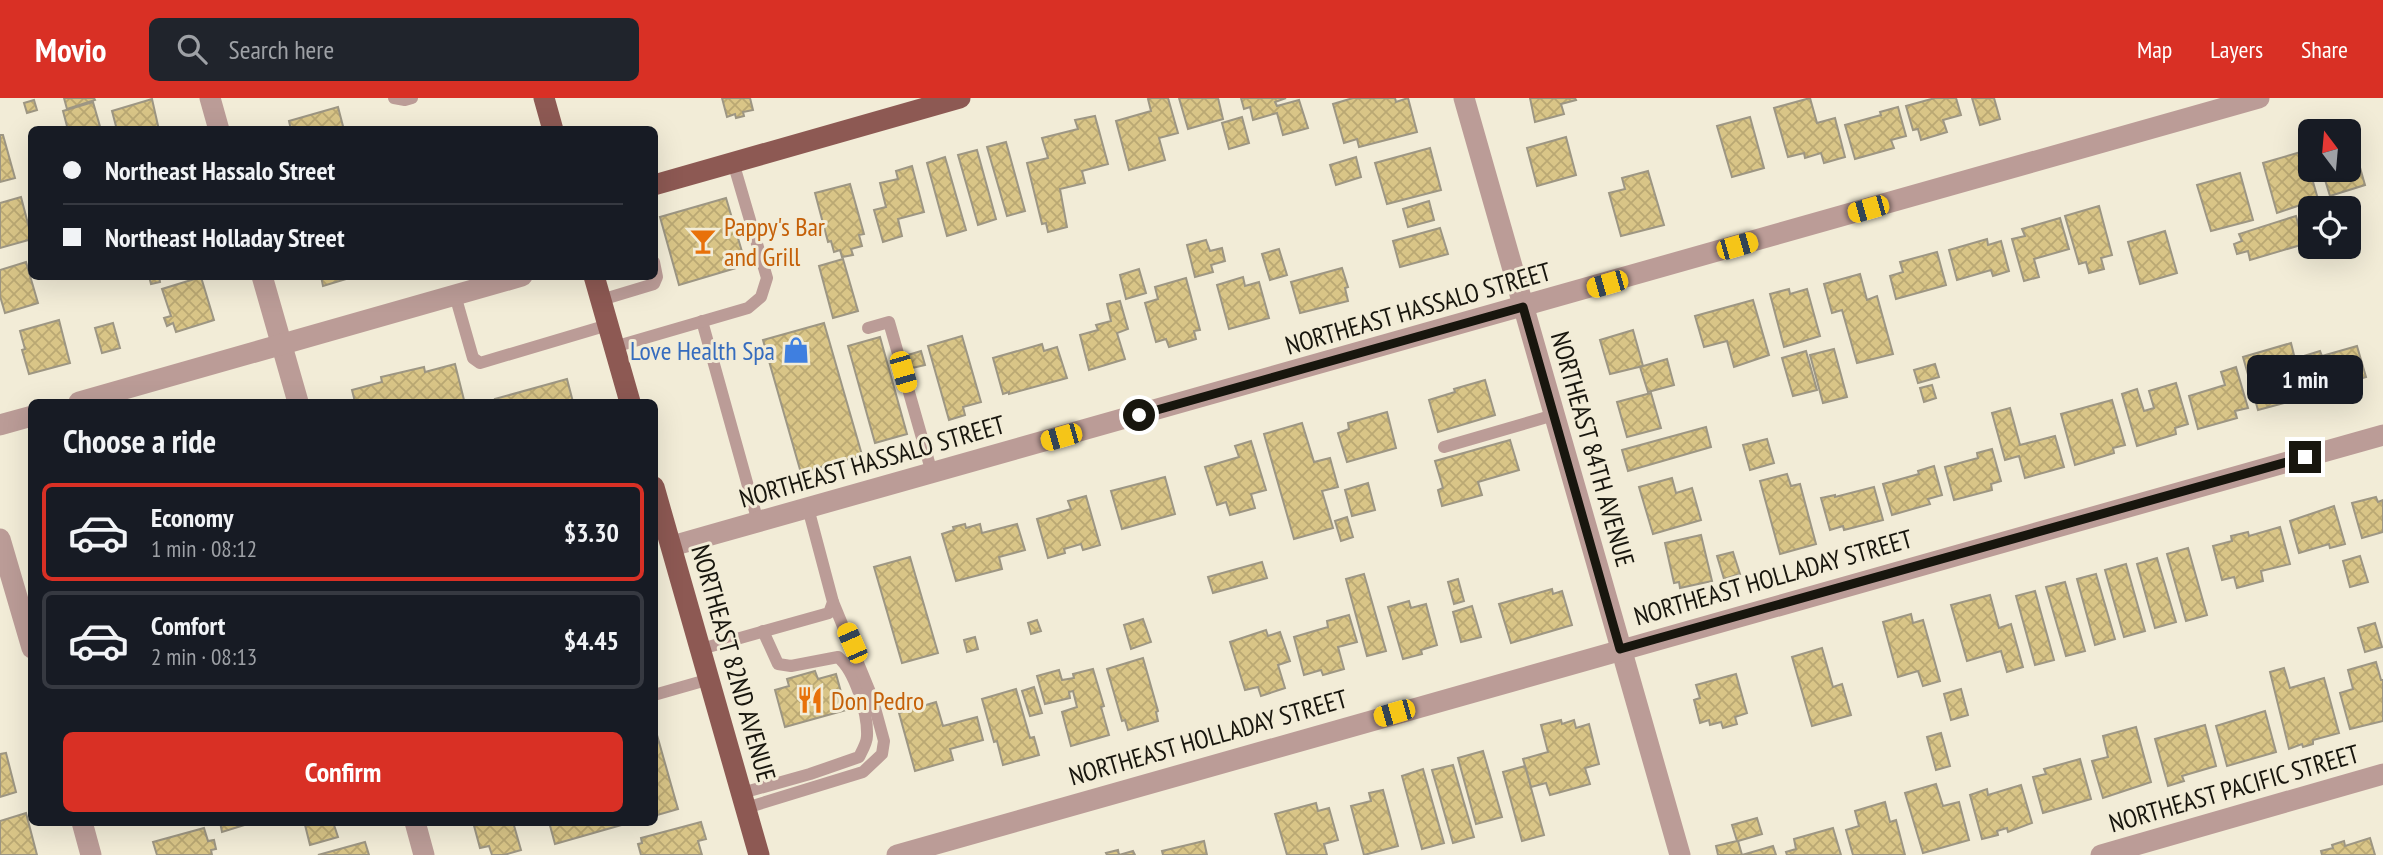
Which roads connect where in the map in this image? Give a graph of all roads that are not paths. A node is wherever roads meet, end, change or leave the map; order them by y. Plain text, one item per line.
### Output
1 (210, 98) edge
2 (394, 98) edge
3 (412, 98) edge
4 (544, 98) edge
5 (960, 98) edge
6 (1464, 98) edge
7 (2259, 98) edge
8 (218, 126) edge
9 (552, 126) edge
10 (733, 163) junction
11 (658, 183) edge
12 (263, 280) edge
13 (595, 280) edge
14 (656, 280) edge
15 (479, 282) edge
16 (455, 296) junction
17 (601, 300) junction
18 (1523, 307) junction
19 (702, 321) junction
20 (608, 325) junction
21 (868, 328) dead end
22 (281, 344) junction
23 (614, 347) junction
24 (89, 399) edge
25 (297, 399) edge
26 (629, 399) edge
27 (1554, 415) junction
28 (28, 417) edge
29 (0, 425) edge
30 (2383, 435) edge
31 (1444, 447) dead end
32 (932, 474) junction
33 (658, 498) edge
34 (808, 508) junction
35 (758, 522) junction
36 (0, 539) edge
37 (672, 546) junction
38 (833, 602) junction
39 (763, 631) junction
40 (28, 634) edge
41 (701, 649) junction
42 (1620, 649) junction
43 (710, 679) junction
44 (658, 694) edge
45 (2383, 774) edge
46 (744, 800) junction
47 (83, 826) edge
48 (416, 826) edge
49 (91, 855) edge
50 (424, 855) edge
51 (759, 855) edge
52 (897, 855) edge
53 (1680, 855) edge
54 (2101, 855) edge

1 - 8 street
2 - 3 lane
4 - 9 main road
5 - 10 main road
6 - 18 street, NORTHEAST 84TH AVENUE
7 - 18 street, NORTHEAST HASSALO STREET
10 - 11 main road
10 - 19 lane
12 - 22 street
13 - 17 main road
14 - 17 lane
15 - 16 street
16 - 20 lane
16 - 22 street
17 - 20 main road
18 - 27 street, NORTHEAST 84TH AVENUE
18 - 32 street, NORTHEAST HASSALO STREET
19 - 23 lane
19 - 35 lane
20 - 23 main road
21 - 32 lane
22 - 24 street
22 - 25 street
23 - 26 main road
27 - 31 lane
27 - 42 street, NORTHEAST 84TH AVENUE
28 - 29 street
30 - 42 street, NORTHEAST HOLLADAY STREET
32 - 34 street, NORTHEAST HASSALO STREET
33 - 37 main road, NORTHEAST 82ND AVENUE
34 - 35 street, NORTHEAST HASSALO STREET
34 - 38 lane
35 - 37 street, NORTHEAST HASSALO STREET
36 - 40 street
37 - 41 main road, NORTHEAST 82ND AVENUE
38 - 39 lane
38 - 46 lane
39 - 41 lane
39 - 46 lane
41 - 43 main road, NORTHEAST 82ND AVENUE
42 - 52 street, NORTHEAST HOLLADAY STREET
42 - 53 street, NORTHEAST 84TH AVENUE
43 - 44 lane
43 - 46 main road, NORTHEAST 82ND AVENUE
45 - 54 street, NORTHEAST PACIFIC STREET
46 - 51 main road, NORTHEAST 82ND AVENUE
47 - 49 street
48 - 50 street

